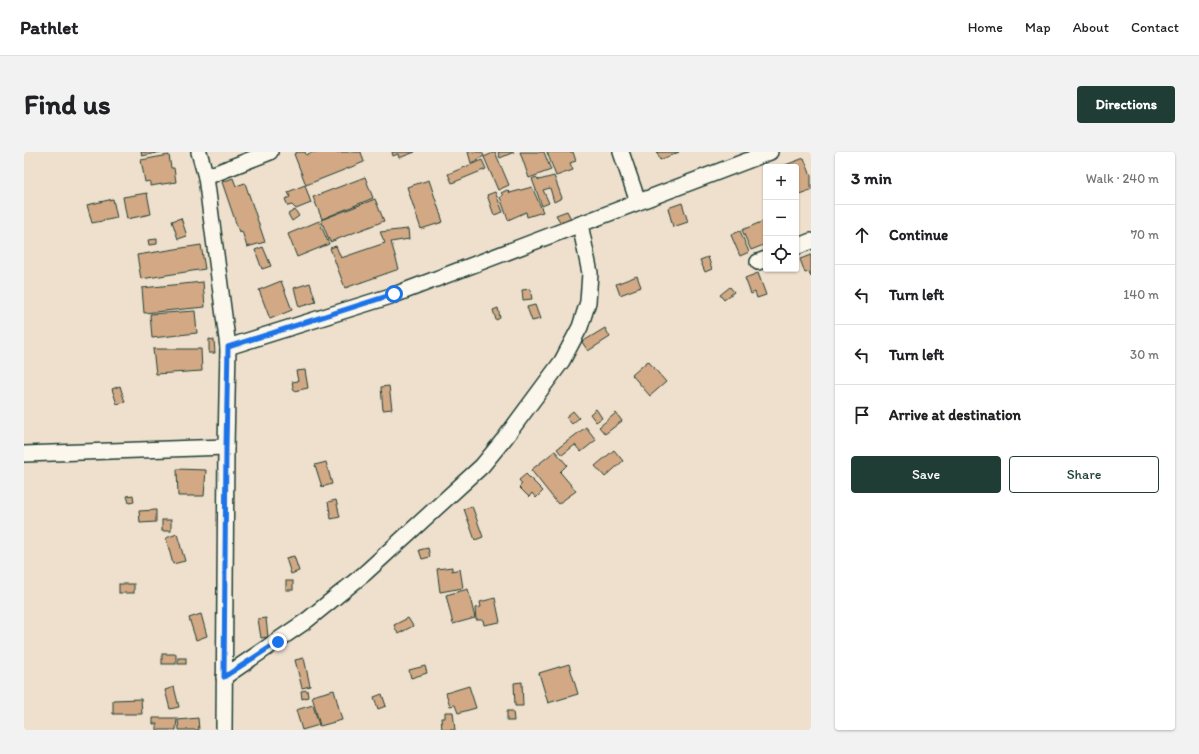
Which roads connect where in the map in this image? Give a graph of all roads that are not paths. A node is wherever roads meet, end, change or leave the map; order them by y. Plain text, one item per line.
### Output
1 (199, 152) edge
2 (270, 152) edge
3 (621, 152) edge
4 (770, 152) edge
5 (206, 177) junction
6 (638, 202) junction
7 (580, 224) junction
8 (811, 241) edge
9 (799, 246) edge
10 (228, 347) junction
11 (226, 447) junction
12 (24, 454) edge
13 (224, 677) junction
14 (224, 730) edge

1 - 5 street
2 - 5 street
3 - 6 street
4 - 6 street
5 - 10 street
6 - 7 street
7 - 10 street
7 - 13 street
8 - 9 street
10 - 11 street
11 - 12 street
11 - 13 street
13 - 14 street

